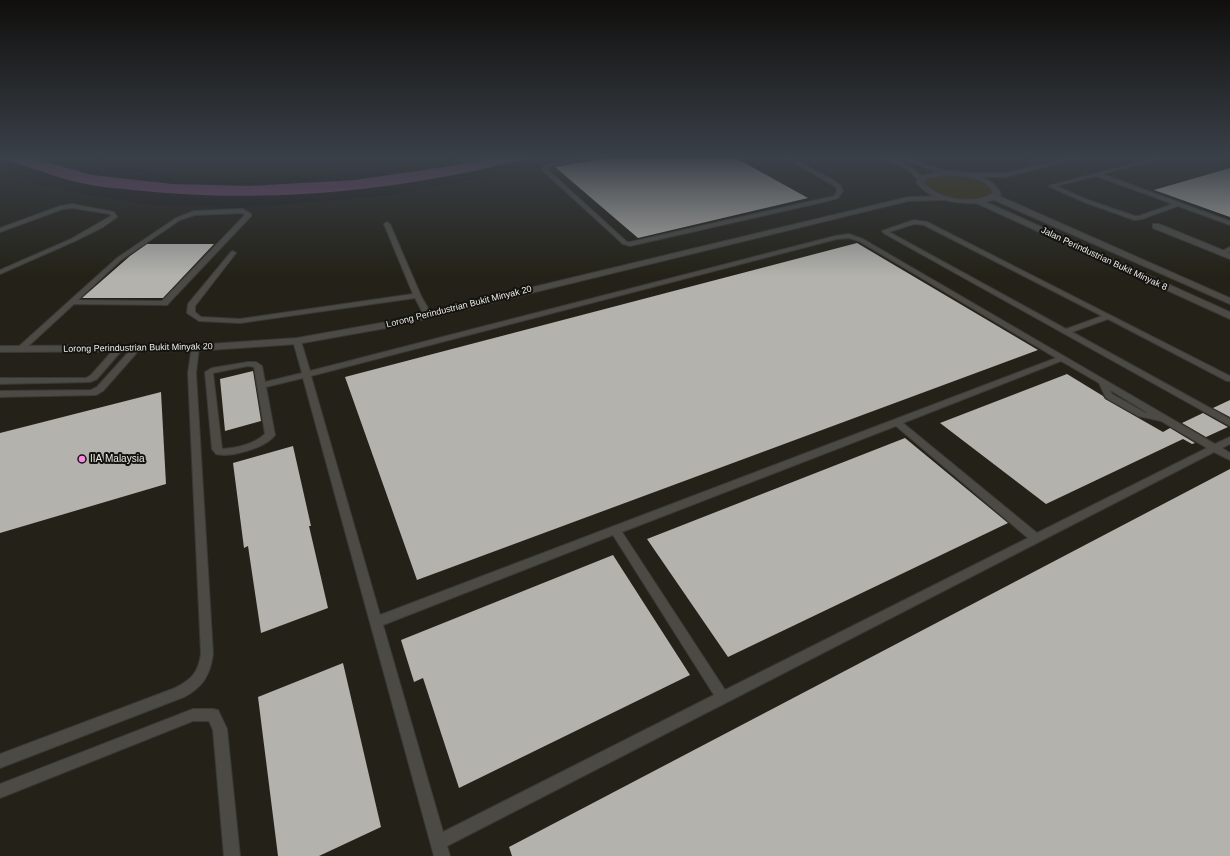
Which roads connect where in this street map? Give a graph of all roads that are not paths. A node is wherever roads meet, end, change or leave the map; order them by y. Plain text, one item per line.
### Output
1 (575, 197) edge
2 (836, 197) edge
3 (991, 197) edge
4 (996, 197) edge
5 (1077, 197) edge
6 (1159, 197) edge
7 (944, 198) joint
8 (908, 199) joint
9 (978, 201) junction
10 (1178, 204) junction
11 (1230, 223) edge
12 (387, 224) dead end
13 (1156, 226) dead end
14 (0, 230) edge
15 (233, 253) dead end
16 (1227, 253) edge
17 (0, 272) edge
18 (417, 296) junction
19 (1230, 301) edge
20 (73, 302) junction
21 (428, 315) junction
22 (1230, 316) edge
23 (1107, 317) junction
24 (1065, 332) junction
25 (297, 341) junction
26 (195, 348) junction
27 (0, 349) edge
28 (20, 349) junction
29 (119, 349) junction
30 (136, 349) junction
31 (1063, 358) junction
32 (306, 374) junction
33 (1230, 379) edge
34 (0, 381) edge
35 (261, 386) junction
36 (0, 394) edge
37 (897, 422) junction
38 (1230, 423) edge
39 (1230, 440) edge
40 (1214, 448) junction
41 (1230, 457) edge
42 (615, 530) junction
43 (1036, 538) junction
44 (376, 622) junction
45 (722, 697) junction
46 (0, 761) edge
47 (0, 791) edge
48 (438, 842) junction
49 (232, 856) edge
50 (442, 856) edge

1 - 2 lane
3 - 9 street
4 - 19 street, Jalan Perindustrian Bukit Minyak 8
5 - 10 lane
6 - 10 lane
7 - 8 street, Lorong Perindustrian Bukit Minyak 20
7 - 9 street
8 - 21 street, Lorong Perindustrian Bukit Minyak 20
9 - 22 street, Jalan Perindustrian Bukit Minyak 8
10 - 11 lane
12 - 18 lane
13 - 16 street
14 - 17 lane
15 - 18 lane
18 - 21 lane
20 - 20 lane
20 - 28 lane
21 - 25 street, Lorong Perindustrian Bukit Minyak 20
23 - 24 lane
23 - 24 lane
23 - 33 lane
24 - 38 lane
25 - 26 street, Lorong Perindustrian Bukit Minyak 20
25 - 32 lane
26 - 30 street, Lorong Perindustrian Bukit Minyak 20
26 - 46 lane
27 - 28 street, Lorong Perindustrian Bukit Minyak 20
28 - 29 street, Lorong Perindustrian Bukit Minyak 20
29 - 30 street, Lorong Perindustrian Bukit Minyak 20
29 - 34 lane
30 - 36 lane
31 - 32 lane
31 - 37 lane
31 - 40 lane
32 - 35 lane
32 - 44 lane
35 - 35 lane
37 - 42 lane
37 - 43 lane
39 - 40 lane
40 - 41 lane
40 - 43 lane
42 - 44 lane
42 - 45 lane
43 - 45 lane
44 - 48 lane
45 - 48 lane
47 - 49 lane
48 - 50 lane

